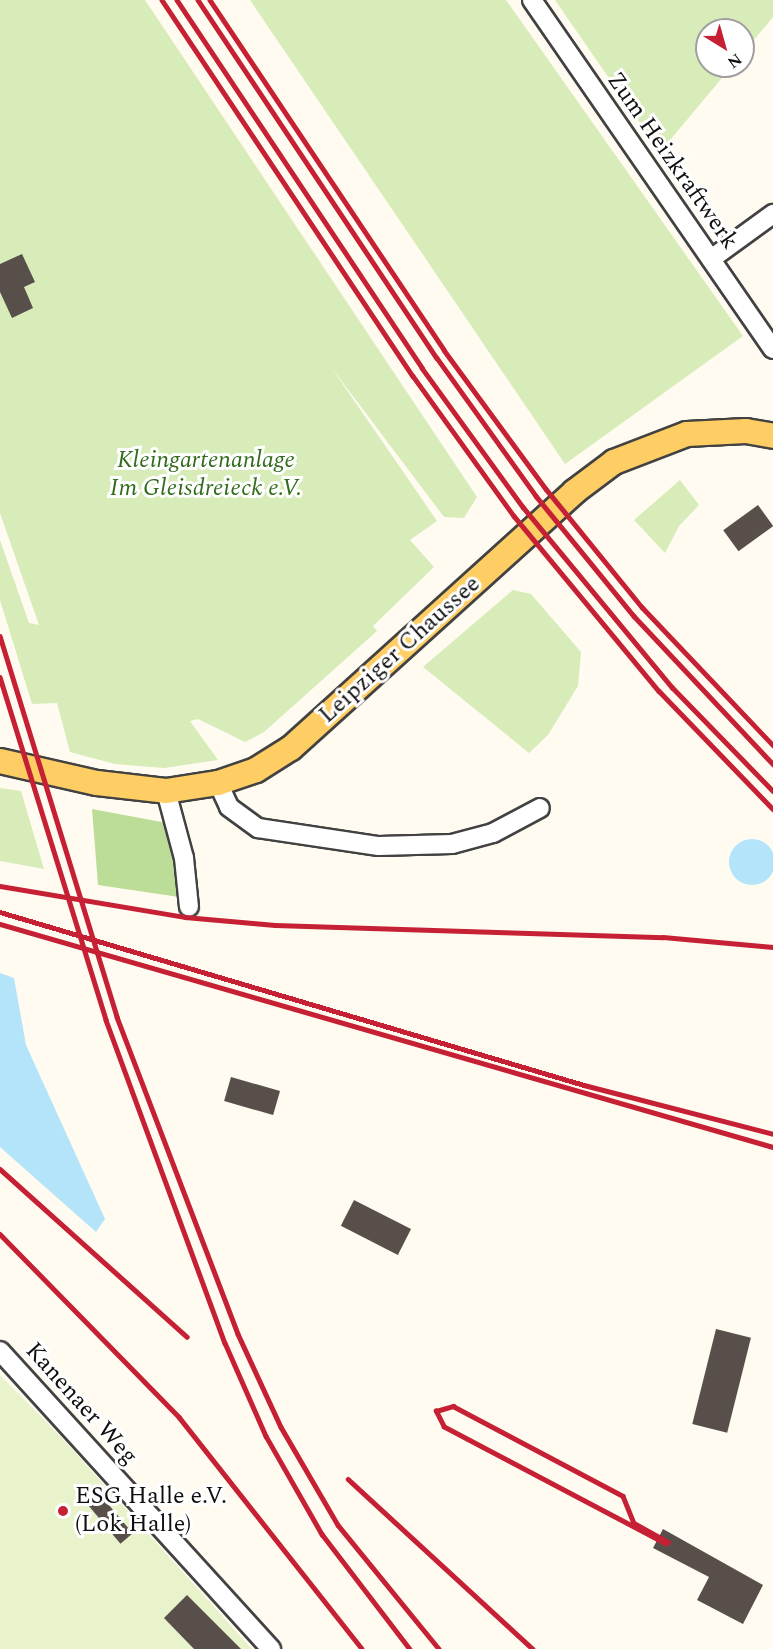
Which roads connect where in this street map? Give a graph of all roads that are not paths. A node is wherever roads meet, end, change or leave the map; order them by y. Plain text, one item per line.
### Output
1 (532, 0) edge
2 (773, 214) edge
3 (711, 259) junction
4 (773, 349) edge
5 (773, 436) edge
6 (0, 761) edge
7 (218, 783) junction
8 (166, 791) junction
9 (540, 808) dead end
10 (189, 907) dead end
11 (0, 1351) edge
12 (271, 1649) edge

1 - 3 street, Zum Heizkraftwerk
2 - 3 street
3 - 4 street, Zum Heizkraftwerk
5 - 7 main road, Leipziger Chaussee
6 - 8 main road, Leipziger Chaussee
7 - 8 main road, Leipziger Chaussee
7 - 9 street
8 - 10 street
11 - 12 street, Kanenaer Weg

